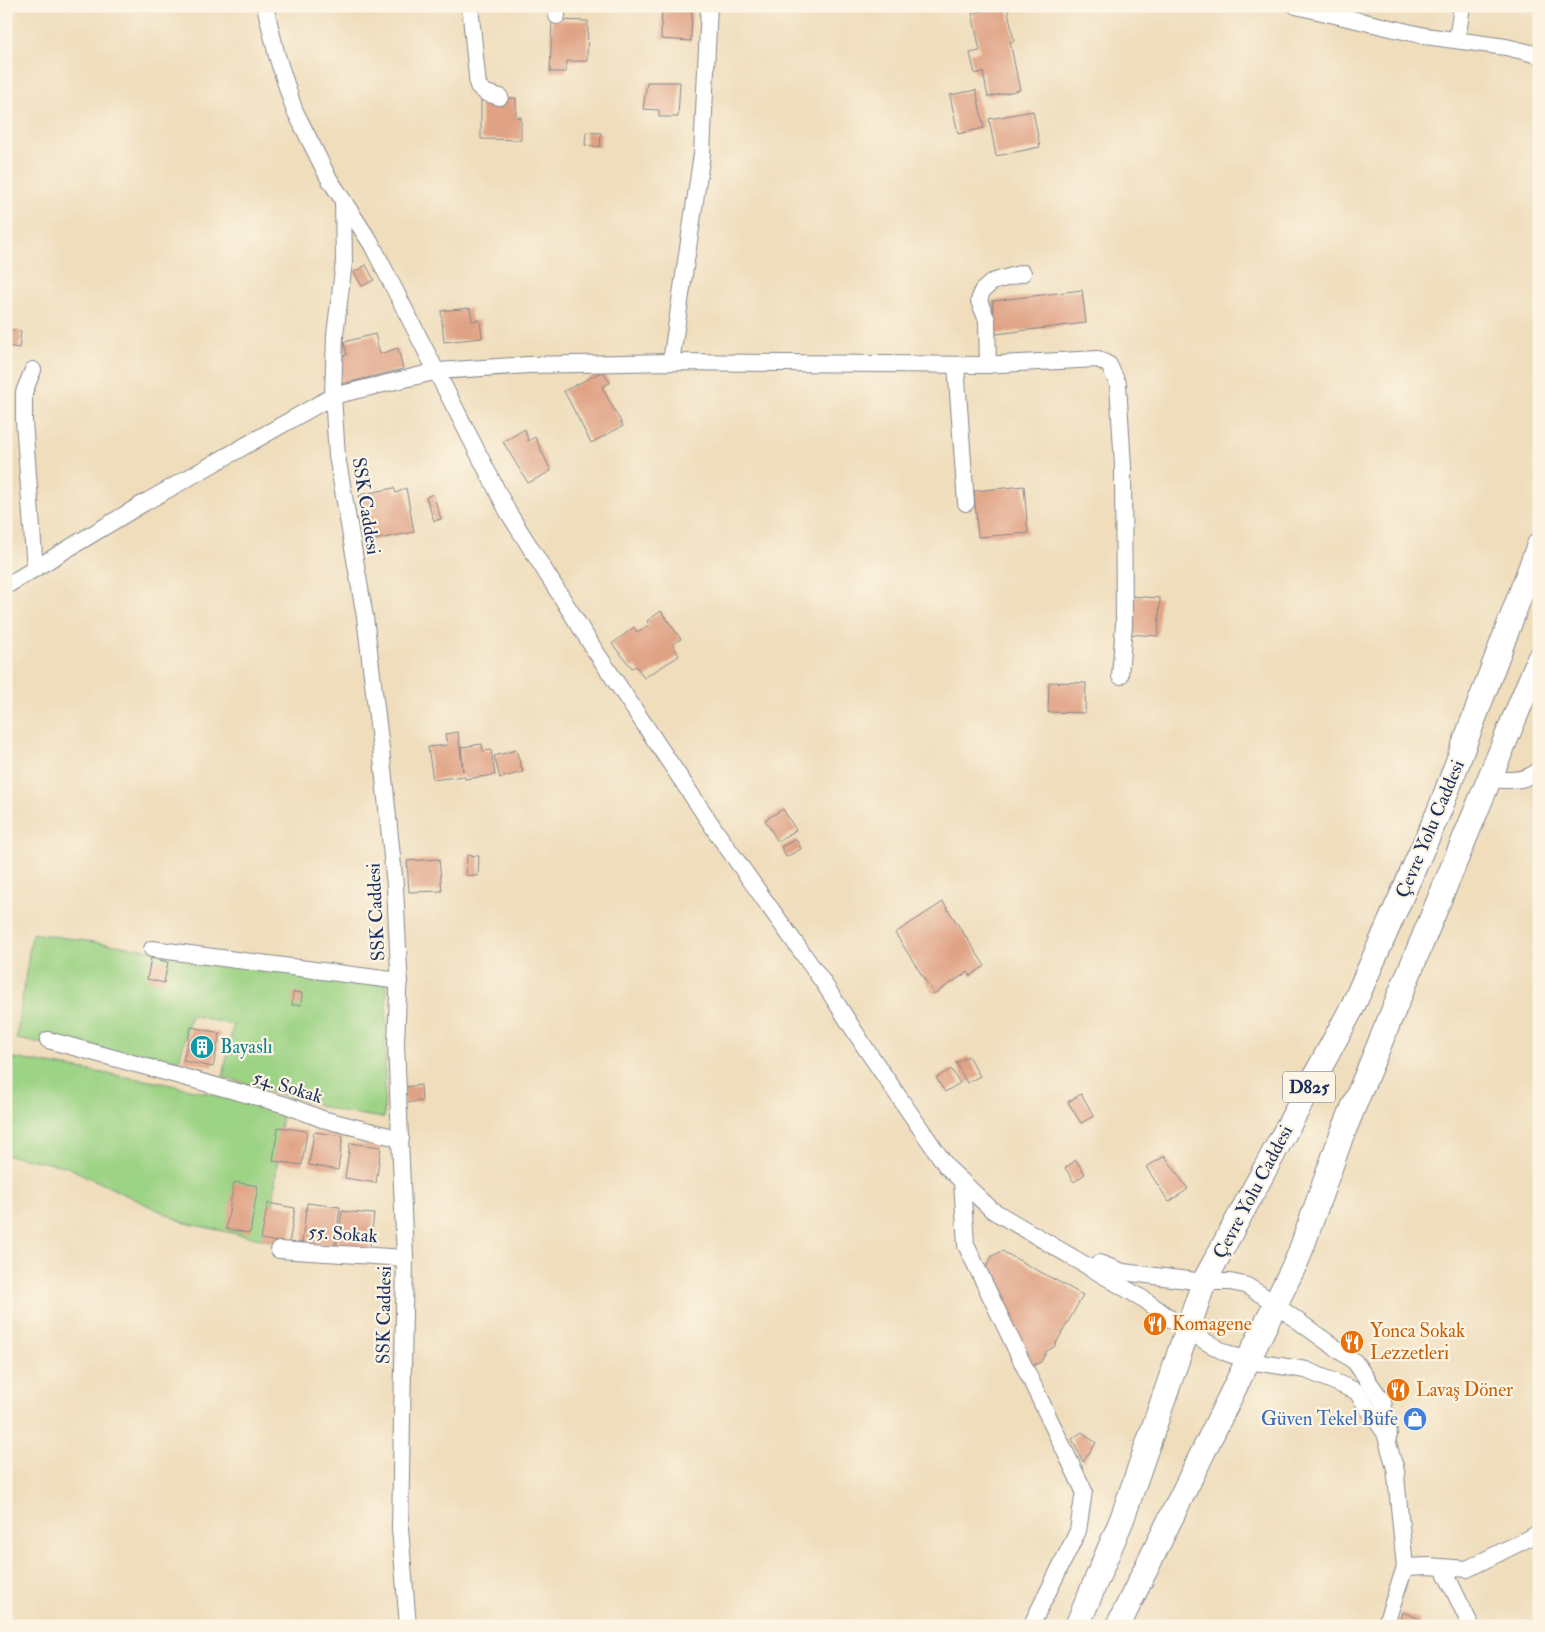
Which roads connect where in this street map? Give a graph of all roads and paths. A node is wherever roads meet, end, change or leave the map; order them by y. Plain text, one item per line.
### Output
1 (265, 6) edge
2 (470, 6) edge
3 (709, 6) edge
4 (1296, 6) edge
5 (1462, 6) edge
6 (1457, 40) junction
7 (1539, 55) edge
8 (500, 97) dead end
9 (343, 200) junction
10 (1023, 273) dead end
11 (671, 362) junction
12 (956, 365) junction
13 (988, 365) junction
14 (32, 370) dead end
15 (438, 371) junction
16 (333, 396) junction
17 (966, 503) dead end
18 (1539, 545) edge
19 (34, 569) junction
20 (6, 586) edge
21 (1539, 660) edge
22 (1120, 676) dead end
23 (1539, 770) edge
24 (1490, 779) junction
25 (152, 949) dead end
26 (399, 981) junction
27 (48, 1040) dead end
28 (401, 1139) junction
29 (962, 1181) junction
30 (1062, 1249) junction
31 (279, 1250) dead end
32 (405, 1258) junction
33 (1204, 1282) junction
34 (1275, 1305) junction
35 (1187, 1331) junction
36 (1249, 1361) junction
37 (1397, 1476) junction
38 (1539, 1533) edge
39 (1405, 1567) junction
40 (1443, 1568) junction
41 (408, 1626) edge
42 (1031, 1626) edge
43 (1076, 1626) edge
44 (1118, 1626) edge
45 (1386, 1626) edge
46 (1471, 1626) edge

1 - 9 street
2 - 8 street
3 - 11 street
4 - 6 street
5 - 6 street
6 - 7 street
9 - 15 street
9 - 16 street, SSK Caddesi
10 - 13 street
11 - 12 street
11 - 15 street
12 - 13 street
12 - 17 street
13 - 22 street
14 - 19 street
15 - 16 street
15 - 29 street
16 - 19 street
16 - 26 street, SSK Caddesi
18 - 33 highway, Çevre Yolu Caddesi / D825
19 - 20 street
21 - 24 highway, Çevre Yolu Caddesi / D825
23 - 24 street
24 - 34 highway, Çevre Yolu Caddesi / D825
25 - 26 street
26 - 28 street, SSK Caddesi
27 - 28 street, 54. Sokak
28 - 32 street, SSK Caddesi
29 - 30 street
29 - 42 street
30 - 33 street
30 - 35 street
31 - 32 street, 55. Sokak
32 - 41 street, SSK Caddesi
33 - 34 street
33 - 35 highway, Çevre Yolu Caddesi / D825
34 - 36 highway, Çevre Yolu Caddesi / D825
34 - 37 street
35 - 36 street
35 - 43 highway, Çevre Yolu Caddesi / D825
36 - 37 street
36 - 44 highway, Çevre Yolu Caddesi / D825
37 - 39 street
38 - 40 street
39 - 40 street
39 - 45 street
40 - 46 street

